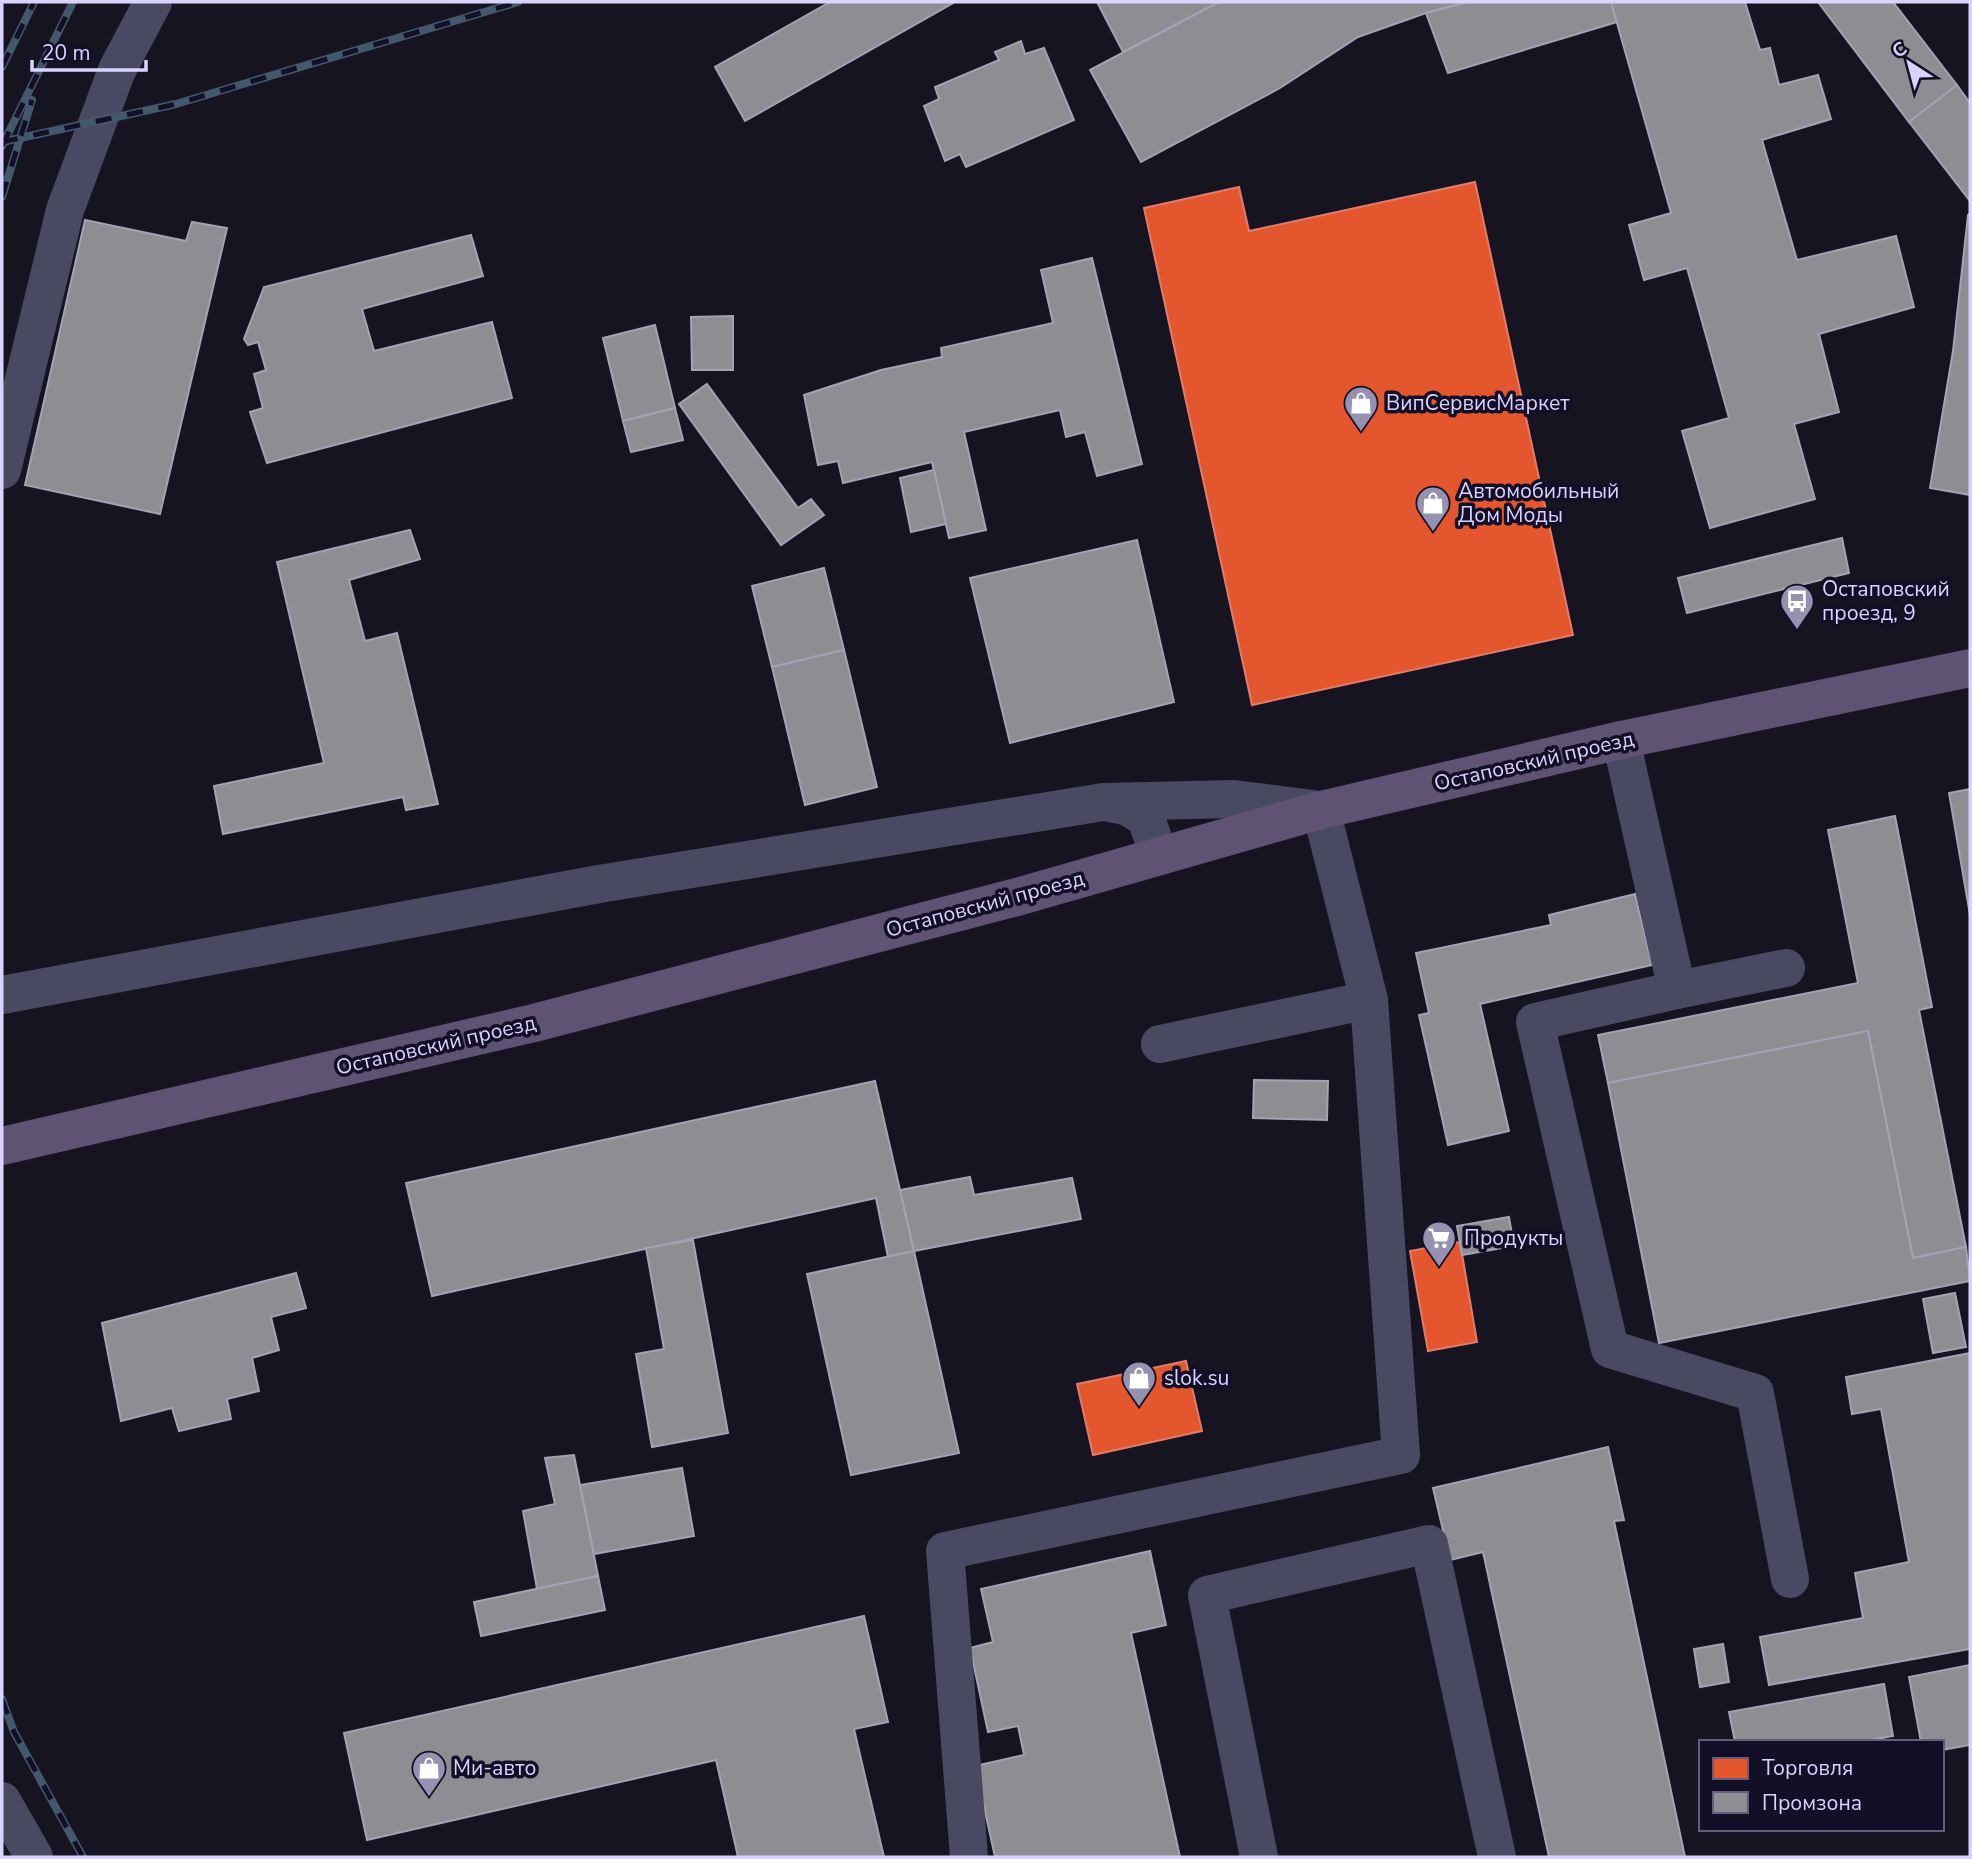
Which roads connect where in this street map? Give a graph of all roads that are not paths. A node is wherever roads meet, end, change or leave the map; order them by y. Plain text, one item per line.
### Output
1 (153, 2) edge
2 (2, 470) edge
3 (1970, 668) edge
4 (1621, 740) junction
5 (1103, 803) junction
6 (1321, 810) junction
7 (1159, 856) junction
8 (1786, 968) dead end
9 (1677, 990) junction
10 (2, 995) edge
11 (1369, 1000) junction
12 (1160, 1044) dead end
13 (2, 1146) edge
14 (1790, 1579) dead end
15 (2, 1801) edge
16 (34, 1857) edge
17 (969, 1857) edge
18 (1259, 1857) edge
19 (1497, 1857) edge

1 - 2 lane
3 - 4 main road, Остаповский проезд
4 - 6 main road, Остаповский проезд
4 - 9 lane
5 - 6 lane
5 - 7 lane
5 - 10 lane
6 - 7 main road, Остаповский проезд
6 - 11 lane
7 - 13 main road, Остаповский проезд
8 - 9 lane
9 - 14 lane
11 - 12 lane
11 - 17 lane
15 - 16 lane
18 - 19 lane

